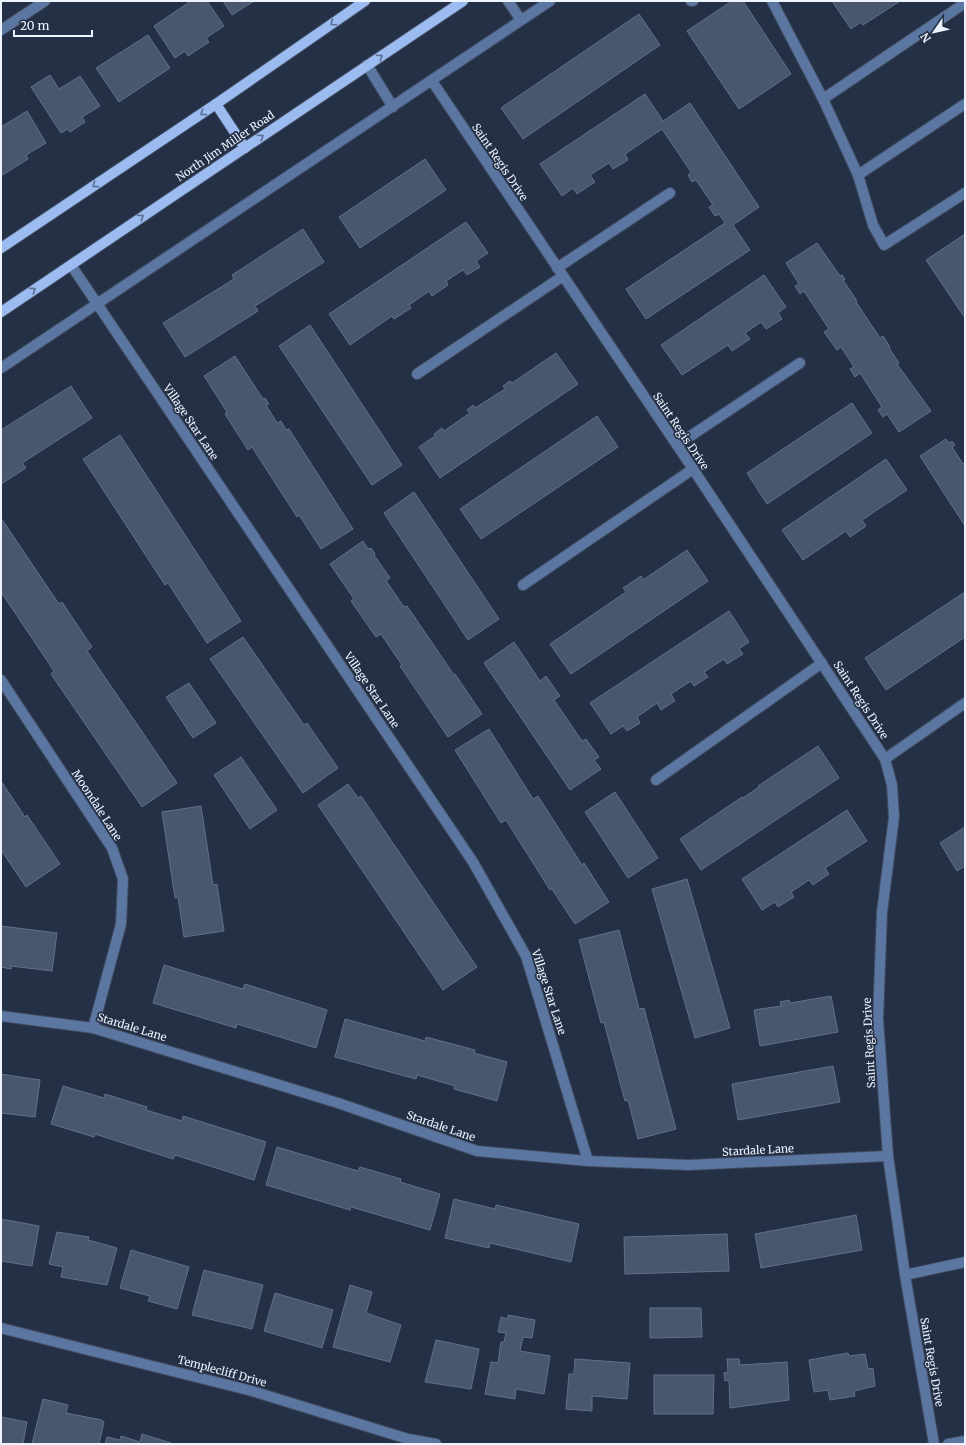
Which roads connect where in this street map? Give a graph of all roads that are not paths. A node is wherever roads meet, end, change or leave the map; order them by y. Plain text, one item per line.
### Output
1 (45, 1) edge
2 (365, 1) edge
3 (463, 1) edge
4 (508, 1) edge
5 (550, 1) edge
6 (772, 1) edge
7 (965, 3) edge
8 (521, 20) junction
9 (1, 30) edge
10 (367, 65) junction
11 (432, 81) junction
12 (824, 99) junction
13 (216, 104) junction
14 (965, 104) edge
15 (393, 107) junction
16 (245, 148) junction
17 (858, 175) junction
18 (670, 193) dead end
19 (965, 193) edge
20 (1, 248) edge
21 (71, 265) junction
22 (560, 272) junction
23 (97, 304) junction
24 (1, 312) edge
25 (800, 363) dead end
26 (1, 368) edge
27 (417, 374) dead end
28 (677, 446) junction
29 (693, 469) junction
30 (523, 586) dead end
31 (822, 663) junction
32 (1, 680) edge
33 (965, 703) edge
34 (885, 759) junction
35 (656, 780) dead end
36 (1, 1016) edge
37 (93, 1028) junction
38 (888, 1156) junction
39 (588, 1161) junction
40 (965, 1262) edge
41 (905, 1275) junction
42 (1, 1328) edge
43 (965, 1441) edge
44 (436, 1444) edge
45 (934, 1444) edge
46 (948, 1444) edge

1 - 9 street
2 -> 13 main road
10 -> 3 main road, North Jim Miller Road
4 - 8 street
5 - 8 street
6 - 12 street
7 - 12 street
8 - 11 street
10 - 15 street
16 -> 10 main road, North Jim Miller Road
11 - 15 street
11 - 22 street, Saint Regis Drive
12 - 17 street
13 - 16 main road
13 -> 20 main road
14 - 17 street
15 - 23 street
21 -> 16 main road, North Jim Miller Road
17 - 19 street
18 - 22 street
21 - 23 street, Village Star Lane
24 -> 21 main road, North Jim Miller Road
22 - 27 street
22 - 28 street, Saint Regis Drive
23 - 26 street
23 - 39 street, Village Star Lane
25 - 28 street
28 - 29 street, Saint Regis Drive
29 - 30 street
29 - 31 street, Saint Regis Drive
31 - 34 street, Saint Regis Drive
31 - 35 street
32 - 37 street, Moondale Lane
33 - 34 street
34 - 38 street, Saint Regis Drive
36 - 37 street, Stardale Lane
37 - 39 street, Stardale Lane
38 - 39 street, Stardale Lane
38 - 41 street, Saint Regis Drive
40 - 41 street
41 - 45 street, Saint Regis Drive
42 - 44 street, Templecliff Drive
43 - 46 street

